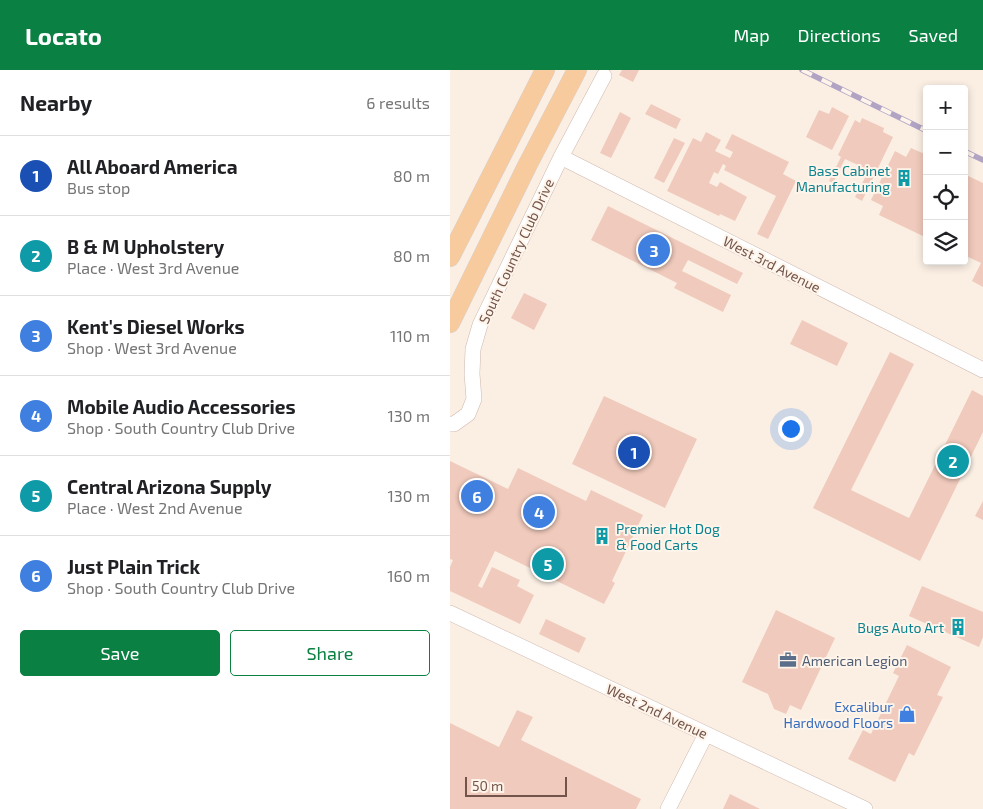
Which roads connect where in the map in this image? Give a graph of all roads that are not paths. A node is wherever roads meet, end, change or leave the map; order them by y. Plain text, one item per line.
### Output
1 (545, 70) edge
2 (577, 70) edge
3 (604, 76) dead end
4 (561, 157) junction
5 (450, 257) edge
6 (450, 323) edge
7 (983, 370) edge
8 (450, 424) edge
9 (450, 613) edge
10 (706, 734) junction
11 (668, 809) edge
12 (865, 809) edge

1 - 5 main road
2 - 6 main road, South Country Club Drive
3 - 4 street, South Country Club Drive
4 - 7 street, West 3rd Avenue
4 - 8 street, South Country Club Drive
9 - 10 street, West 2nd Avenue
10 - 11 street
10 - 12 street, West 2nd Avenue

